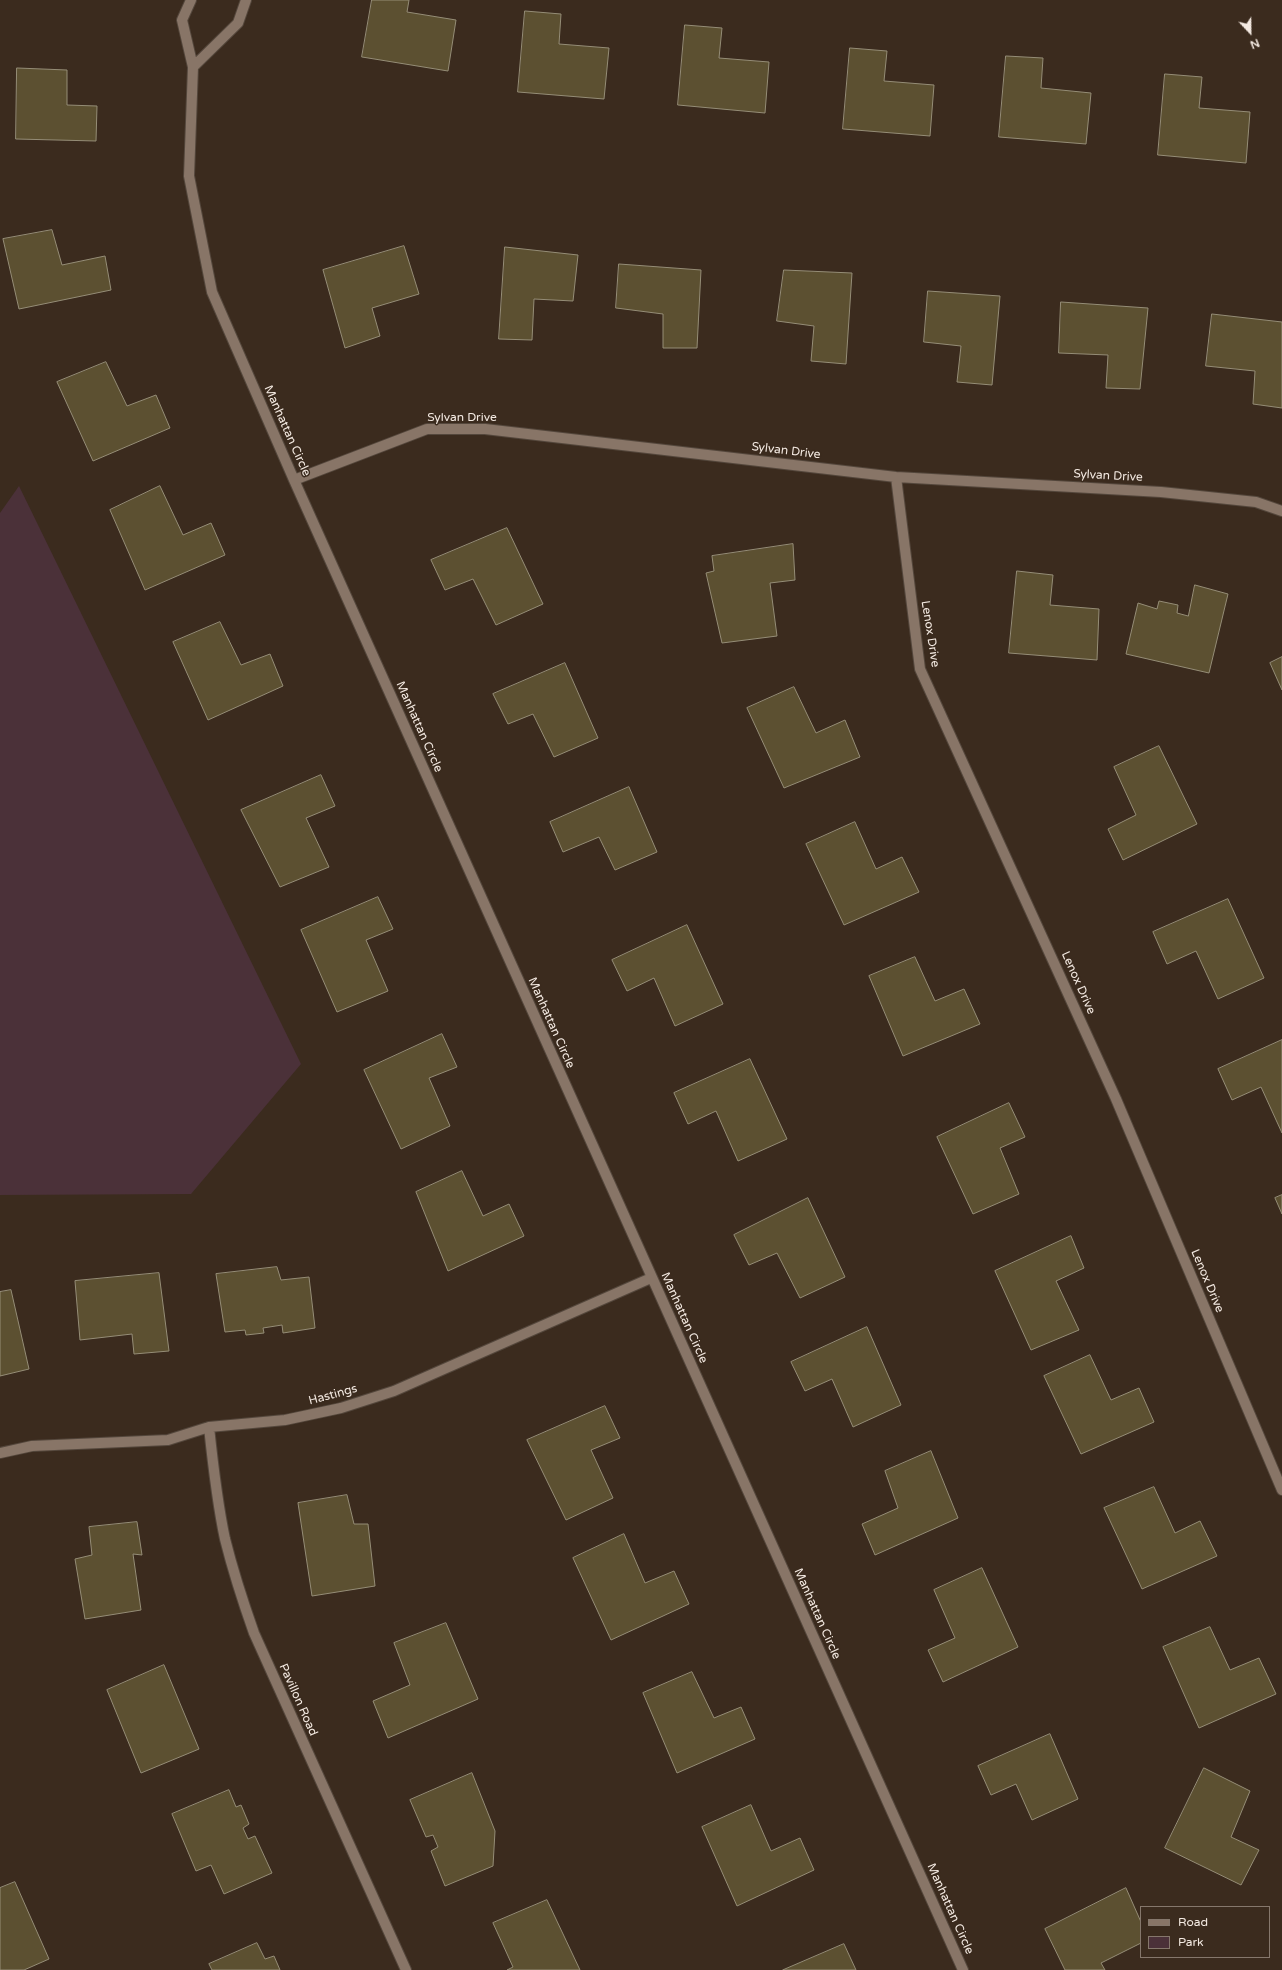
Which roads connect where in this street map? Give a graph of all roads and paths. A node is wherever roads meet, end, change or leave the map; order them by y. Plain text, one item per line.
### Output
1 (190, 0) edge
2 (246, 0) edge
3 (193, 67) junction
4 (896, 477) junction
5 (294, 480) junction
6 (1282, 511) edge
7 (651, 1278) junction
8 (209, 1427) junction
9 (0, 1453) edge
10 (1282, 1490) edge
11 (406, 1970) edge
12 (963, 1970) edge

1 - 3 street, Manhattan Circle
2 - 3 street
3 - 5 street, Manhattan Circle
4 - 5 street, Sylvan Drive
4 - 6 street, Sylvan Drive
4 - 10 street, Lenox Drive
5 - 7 street, Manhattan Circle
7 - 8 street, Hastings
7 - 12 street, Manhattan Circle
8 - 9 street, Hastings
8 - 11 street, Pavillon Road

